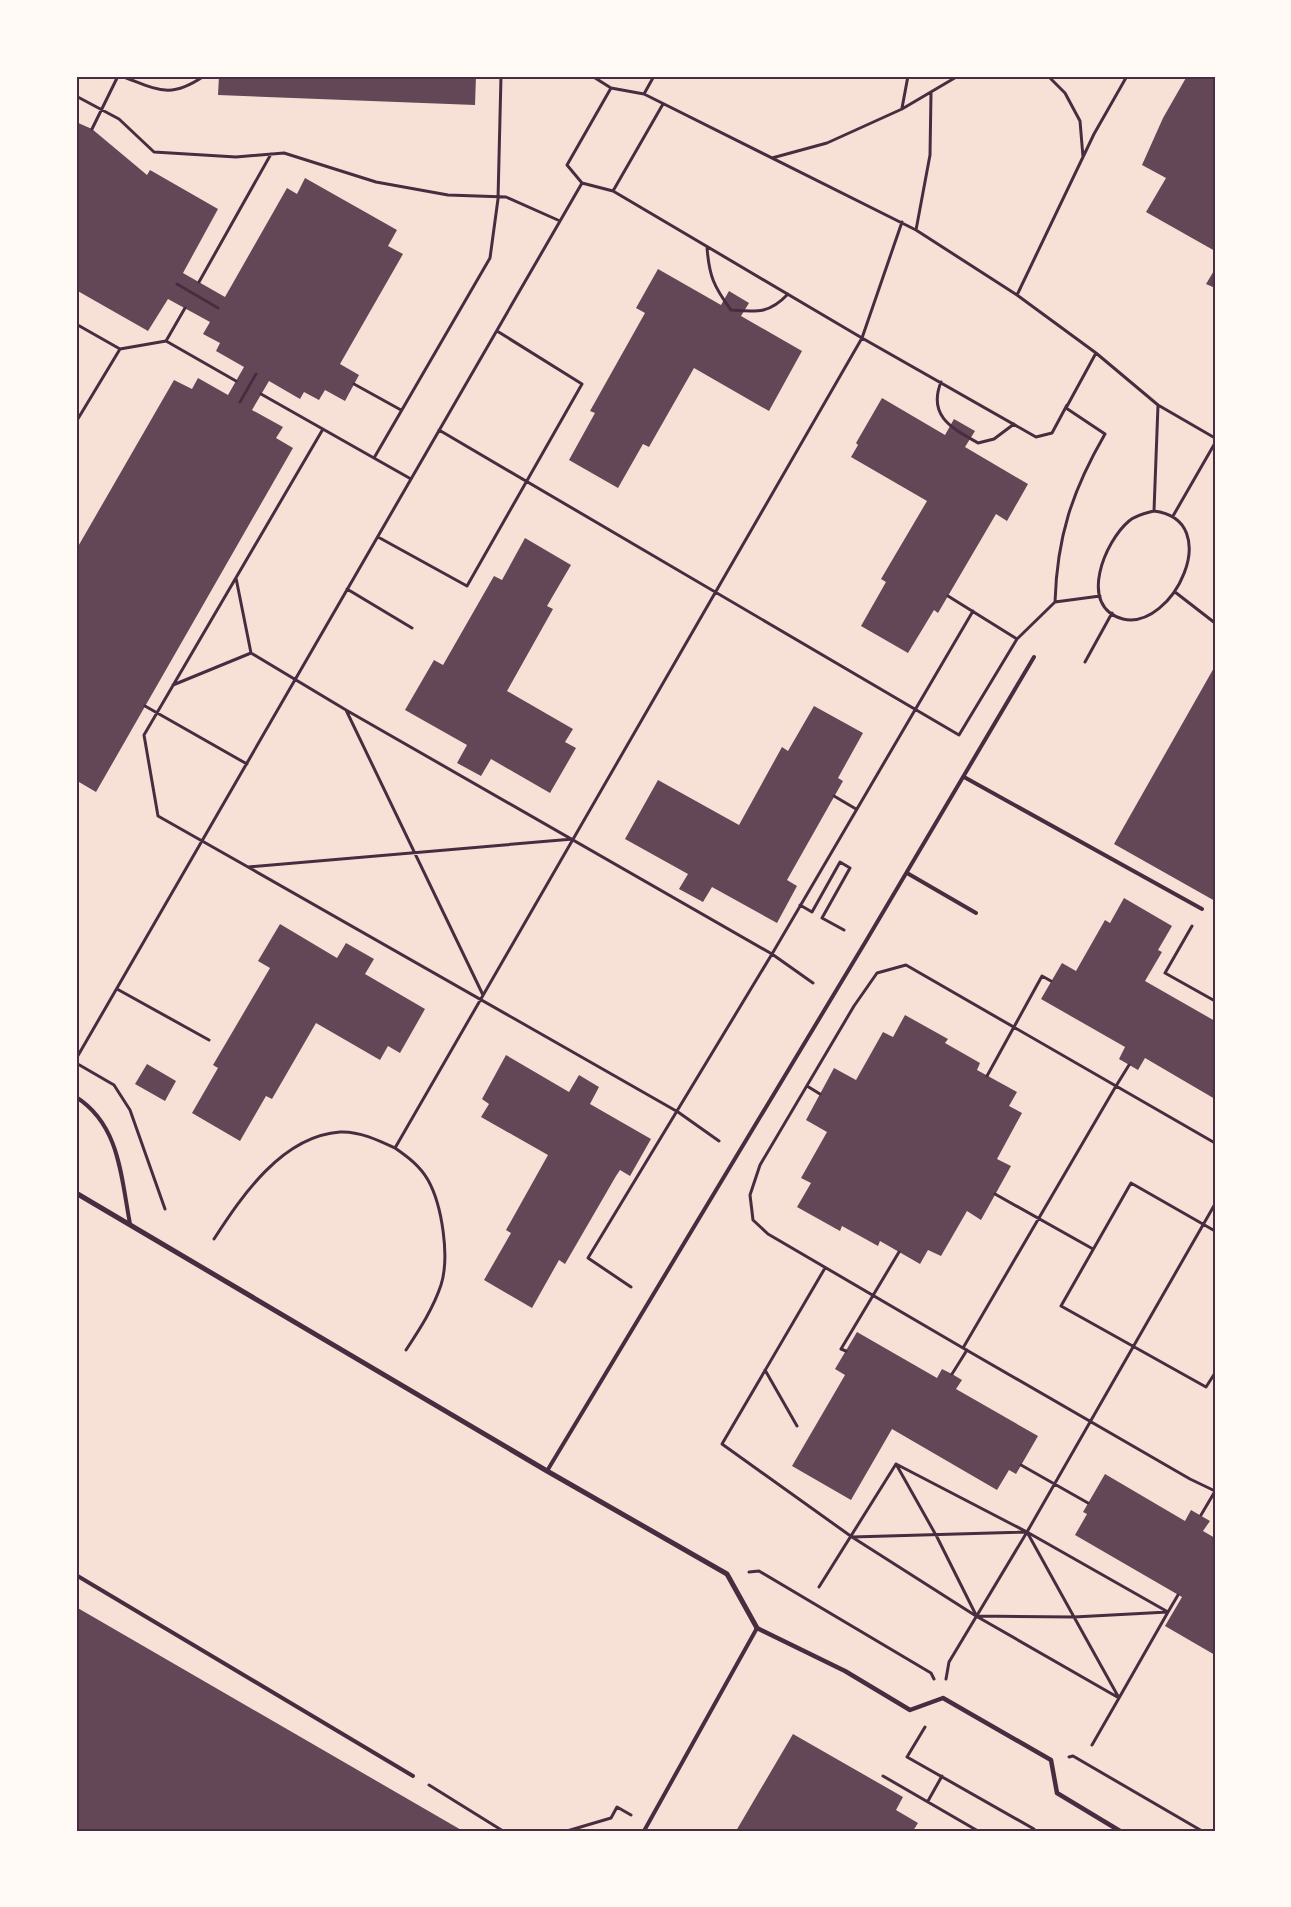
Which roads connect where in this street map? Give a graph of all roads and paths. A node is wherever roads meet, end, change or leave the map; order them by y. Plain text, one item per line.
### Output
1 (120, 76) edge
2 (204, 76) edge
3 (501, 76) edge
4 (654, 76) edge
5 (908, 76) edge
6 (958, 76) edge
7 (1048, 76) edge
8 (1127, 76) edge
9 (593, 77) edge
10 (611, 88) junction
11 (931, 93) junction
12 (644, 94) junction
13 (76, 96) edge
14 (663, 104) junction
15 (102, 108) junction
16 (902, 109) junction
17 (92, 129) dead end
18 (272, 153) junction
19 (772, 158) junction
20 (1083, 159) junction
21 (582, 183) junction
22 (613, 191) junction
23 (498, 198) junction
24 (560, 221) junction
25 (902, 222) junction
26 (916, 230) junction
27 (707, 246) junction
28 (199, 282) dead end
29 (176, 284) dead end
30 (788, 294) junction
31 (1017, 295) junction
32 (185, 308) dead end
33 (218, 308) dead end
34 (76, 324) edge
35 (497, 331) junction
36 (862, 338) junction
37 (166, 341) junction
38 (120, 348) junction
39 (1096, 353) junction
40 (256, 374) dead end
41 (236, 381) dead end
42 (941, 382) junction
43 (354, 384) dead end
44 (261, 394) dead end
45 (240, 402) dead end
46 (1067, 405) junction
47 (1158, 405) junction
48 (401, 410) junction
49 (76, 422) edge
50 (1014, 424) junction
51 (322, 429) junction
52 (439, 430) junction
53 (1215, 438) edge
54 (1215, 443) edge
55 (374, 458) junction
56 (411, 479) junction
57 (526, 481) junction
58 (1154, 511) junction
59 (1173, 516) junction
60 (378, 537) junction
61 (236, 577) junction
62 (348, 589) junction
63 (716, 592) junction
64 (1175, 592) junction
65 (948, 596) dead end
66 (1100, 596) junction
67 (1055, 602) junction
68 (973, 611) junction
69 (1112, 614) junction
70 (1215, 623) edge
71 (412, 628) dead end
72 (1017, 639) junction
73 (251, 654) junction
74 (1034, 657) dead end
75 (1085, 662) dead end
76 (295, 680) junction
77 (173, 685) junction
78 (145, 706) dead end
79 (915, 709) junction
80 (346, 710) junction
81 (158, 712) junction
82 (247, 764) junction
83 (964, 777) junction
84 (834, 796) dead end
85 (856, 810) junction
86 (573, 839) junction
87 (203, 841) junction
88 (415, 853) junction
89 (248, 867) junction
90 (907, 873) junction
91 (800, 905) junction
92 (1202, 909) joint
93 (976, 912) dead end
94 (844, 930) dead end
95 (772, 954) junction
96 (1051, 980) dead end
97 (813, 983) dead end
98 (117, 989) junction
99 (483, 996) junction
100 (480, 1000) junction
101 (1215, 1001) edge
102 (1014, 1028) junction
103 (209, 1040) dead end
104 (76, 1059) edge
105 (1129, 1065) dead end
106 (987, 1076) dead end
107 (807, 1086) junction
108 (1116, 1086) junction
109 (820, 1094) dead end
110 (76, 1097) edge
111 (678, 1112) junction
112 (135, 1126) dead end
113 (131, 1130) dead end
114 (718, 1141) dead end
115 (1215, 1144) edge
116 (395, 1148) junction
117 (76, 1193) edge
118 (995, 1194) dead end
119 (1215, 1204) edge
120 (1038, 1218) junction
121 (130, 1224) junction
122 (1203, 1224) junction
123 (1215, 1231) edge
124 (214, 1239) dead end
125 (1093, 1249) junction
126 (899, 1252) dead end
127 (825, 1268) junction
128 (631, 1287) dead end
129 (873, 1296) junction
130 (1133, 1346) junction
131 (965, 1349) junction
132 (406, 1350) dead end
133 (846, 1351) dead end
134 (765, 1369) junction
135 (1215, 1373) edge
136 (952, 1374) dead end
137 (1089, 1421) junction
138 (797, 1426) dead end
139 (896, 1464) junction
140 (1021, 1465) dead end
141 (546, 1470) junction
142 (1054, 1482) junction
143 (1214, 1492) edge
144 (1088, 1503) dead end
145 (1201, 1516) dead end
146 (1027, 1532) junction
147 (852, 1537) junction
148 (937, 1537) junction
149 (727, 1574) junction
150 (76, 1575) edge
151 (819, 1587) dead end
152 (1178, 1595) dead end
153 (1168, 1612) junction
154 (976, 1616) junction
155 (1074, 1617) junction
156 (757, 1628) junction
157 (949, 1662) dead end
158 (943, 1698) junction
159 (1119, 1698) junction
160 (921, 1733) dead end
161 (1092, 1745) dead end
162 (1051, 1760) junction
163 (413, 1776) joint
164 (883, 1776) dead end
165 (942, 1776) junction
166 (928, 1802) junction
167 (648, 1825) junction
168 (503, 1831) edge
169 (567, 1831) edge
170 (644, 1831) edge
171 (978, 1831) edge
172 (1033, 1831) edge
173 (1120, 1831) edge
174 (1202, 1831) edge

1 - 2 path
1 - 15 path
3 - 23 path
4 - 12 path
5 - 16 path
6 - 11 path
7 - 20 path
8 - 20 path
9 - 10 path
10 - 12 path
10 - 21 path
11 - 16 path
11 - 26 path
12 - 14 path
13 - 15 path
14 - 19 path
14 - 22 path
15 - 17 path
15 - 18 path
16 - 19 path
18 - 23 path
18 - 28 path
19 - 25 path
20 - 31 path
21 - 22 path
21 - 24 path
22 - 27 path
23 - 24 path
23 - 48 path
24 - 35 path
25 - 26 path
25 - 36 path
26 - 31 path
27 - 30 path
27 - 30 path
29 - 33 path
30 - 36 path
31 - 39 path
32 - 37 path
34 - 38 path
35 - 52 path
35 - 57 path
36 - 42 path
36 - 63 path
37 - 38 path
37 - 41 path
38 - 49 path
39 - 46 path
39 - 47 path
40 - 45 path
42 - 50 path
42 - 50 path
43 - 48 path
44 - 51 path
46 - 50 path
46 - 67 path
47 - 53 path
47 - 58 path
48 - 55 path
51 - 55 path
51 - 61 path
52 - 56 path
52 - 57 path
54 - 59 path
55 - 56 path
56 - 60 path
57 - 60 path
57 - 63 path
58 - 59 path
58 - 66 path
59 - 64 path
60 - 62 path
61 - 73 path
61 - 77 path
62 - 71 path
62 - 76 path
63 - 79 path
63 - 86 path
64 - 69 path
64 - 70 path
65 - 68 path
66 - 67 path
66 - 69 path
67 - 72 path
68 - 72 path
68 - 79 path
69 - 75 path
72 - 79 path
73 - 76 path
73 - 77 path
74 - 83 lane
76 - 80 path
76 - 82 path
77 - 81 path
78 - 81 path
79 - 85 path
80 - 86 path
80 - 88 path
81 - 82 path
81 - 87 path
82 - 87 path
83 - 90 lane
83 - 92 lane
84 - 85 path
85 - 91 path
86 - 88 path
86 - 95 path
86 - 99 path
87 - 89 path
87 - 98 path
88 - 89 path
88 - 99 path
89 - 100 path
90 - 93 lane
90 - 141 lane
91 - 94 path
91 - 95 path
92 - 101 path
95 - 97 path
95 - 111 path
96 - 102 path
98 - 103 path
98 - 104 path
99 - 100 path
100 - 111 path
100 - 116 path
102 - 106 path
102 - 107 path
102 - 108 path
105 - 108 path
107 - 109 path
107 - 127 path
108 - 115 path
108 - 120 path
110 - 121 lane
111 - 114 path
111 - 128 path
112 - 113 path
116 - 124 path
116 - 132 path
117 - 121 street
118 - 120 path
119 - 122 path
120 - 125 path
120 - 131 path
121 - 141 street
122 - 123 path
122 - 125 path
122 - 130 path
125 - 130 path
126 - 129 path
127 - 129 path
127 - 134 path
129 - 131 path
129 - 133 path
130 - 135 path
130 - 137 path
131 - 136 path
131 - 137 path
134 - 138 path
134 - 147 path
137 - 142 path
137 - 143 path
139 - 146 path
139 - 147 path
139 - 148 path
140 - 142 path
141 - 149 street
142 - 144 path
142 - 146 path
143 - 145 path
146 - 148 path
146 - 153 path
146 - 154 path
146 - 155 path
147 - 148 path
147 - 151 path
147 - 154 path
148 - 154 path
149 - 156 street
149 - 158 path
150 - 163 lane
152 - 153 path
153 - 155 path
153 - 159 path
154 - 155 path
154 - 157 path
154 - 159 path
155 - 159 path
156 - 158 street
156 - 167 lane
158 - 162 street
159 - 161 path
160 - 165 path
162 - 173 street
162 - 174 path
163 - 168 path
164 - 166 path
165 - 166 path
165 - 172 path
166 - 171 path
167 - 169 path
167 - 170 lane

